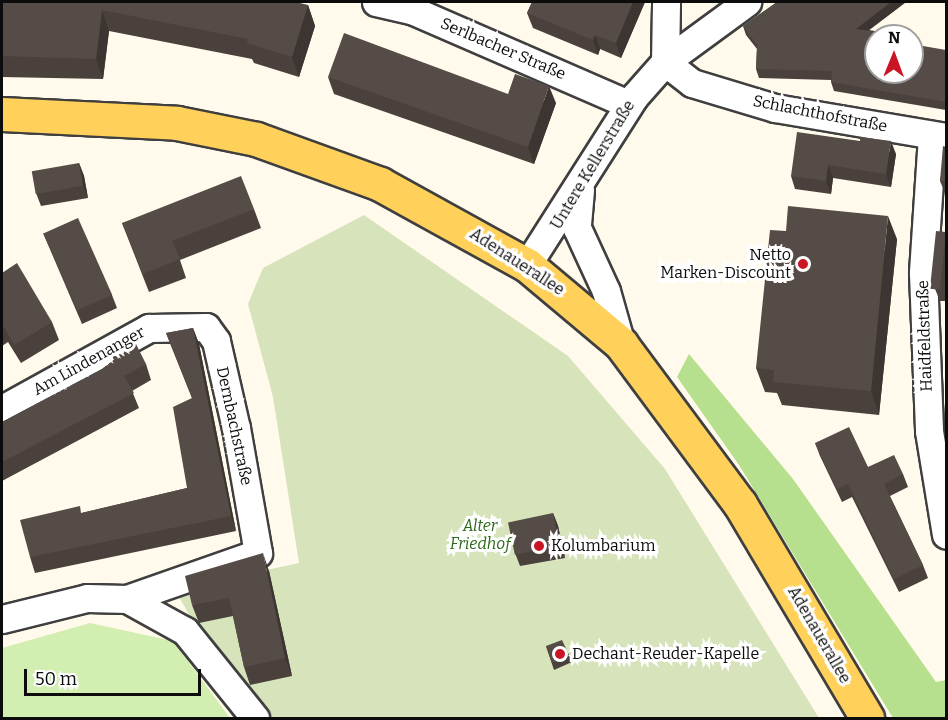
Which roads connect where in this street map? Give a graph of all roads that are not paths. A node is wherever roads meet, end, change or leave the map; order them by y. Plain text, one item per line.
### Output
1 (376, 2) edge
2 (666, 2) edge
3 (747, 2) edge
4 (415, 6) edge
5 (665, 62) junction
6 (628, 104) junction
7 (2, 114) edge
8 (939, 137) edge
9 (580, 183) junction
10 (527, 265) junction
11 (180, 324) joint
12 (621, 344) junction
13 (2, 409) edge
14 (946, 535) edge
15 (127, 599) junction
16 (2, 619) edge
17 (255, 718) edge
18 (867, 718) edge

1 - 4 street, Serlbacher Straße
2 - 5 street
3 - 5 street, Untere Kellerstraße
4 - 6 street, Serlbacher Straße
5 - 6 street, Untere Kellerstraße
5 - 8 street, Schlachthofstraße
6 - 9 street, Untere Kellerstraße
7 - 10 main road, Adenauerallee
8 - 14 street, Haidfeldstraße
9 - 10 street, Untere Kellerstraße
9 - 12 street
10 - 12 main road, Adenauerallee
11 - 13 street, Am Lindenanger
11 - 15 street, Dernbachstraße
12 - 18 main road, Adenauerallee
15 - 16 street
15 - 17 street

